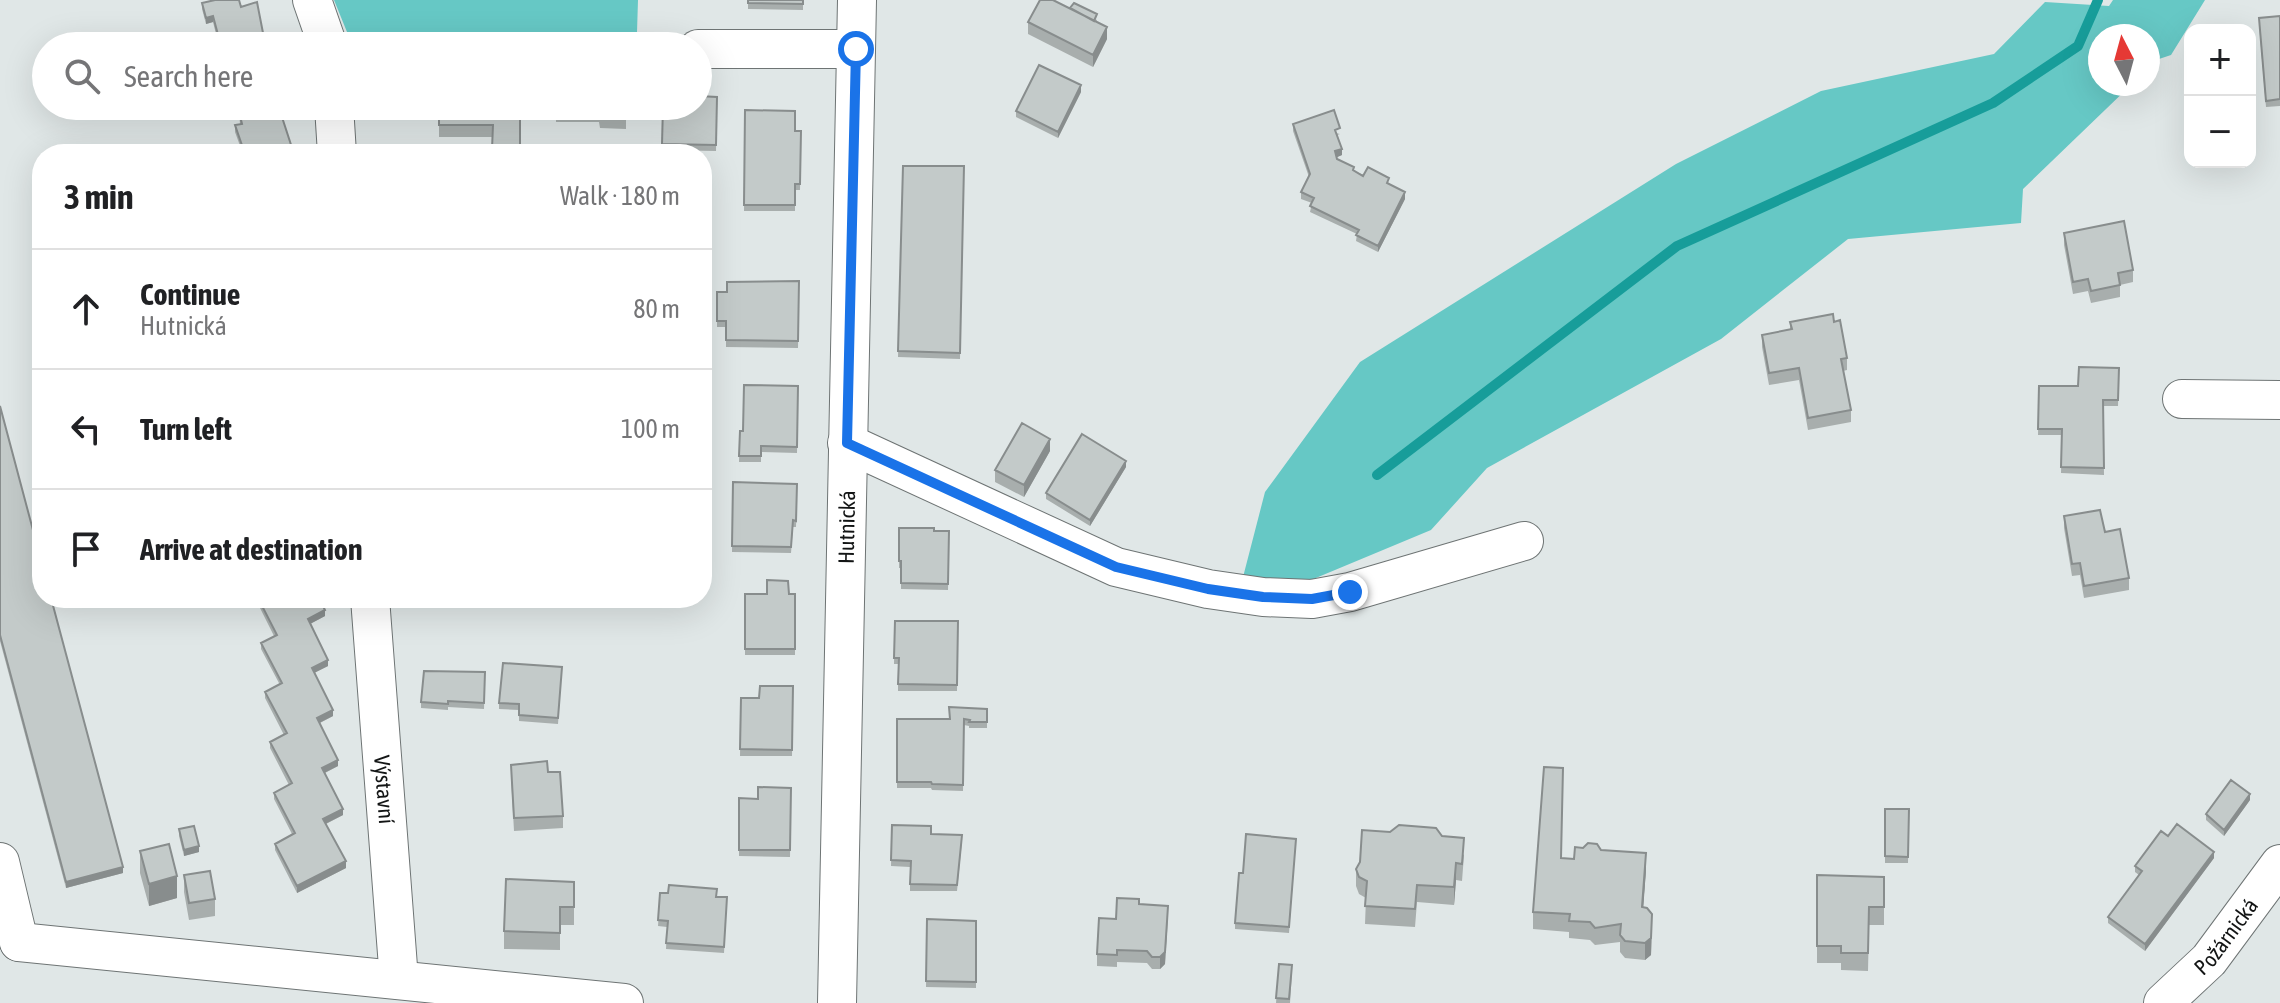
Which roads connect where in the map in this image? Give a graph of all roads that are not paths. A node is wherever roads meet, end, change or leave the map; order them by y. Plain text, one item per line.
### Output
1 (312, 0) edge
2 (857, 0) edge
3 (323, 32) edge
4 (712, 49) edge
5 (856, 49) junction
6 (335, 120) edge
7 (336, 144) edge
8 (2182, 399) dead end
9 (2280, 400) edge
10 (847, 443) junction
11 (1524, 541) dead end
12 (371, 608) edge
13 (0, 862) edge
14 (2280, 864) edge
15 (10, 951) edge
16 (399, 980) junction
17 (624, 1003) edge
18 (837, 1003) edge
19 (2163, 1003) edge

1 - 3 street
2 - 5 street, Hutnická
4 - 5 street
5 - 10 street, Hutnická
6 - 7 street
8 - 9 street
10 - 11 street
10 - 18 street, Hutnická
12 - 16 street, Výstavní
13 - 15 street
14 - 19 street, Požárnická
15 - 16 street
16 - 17 street

